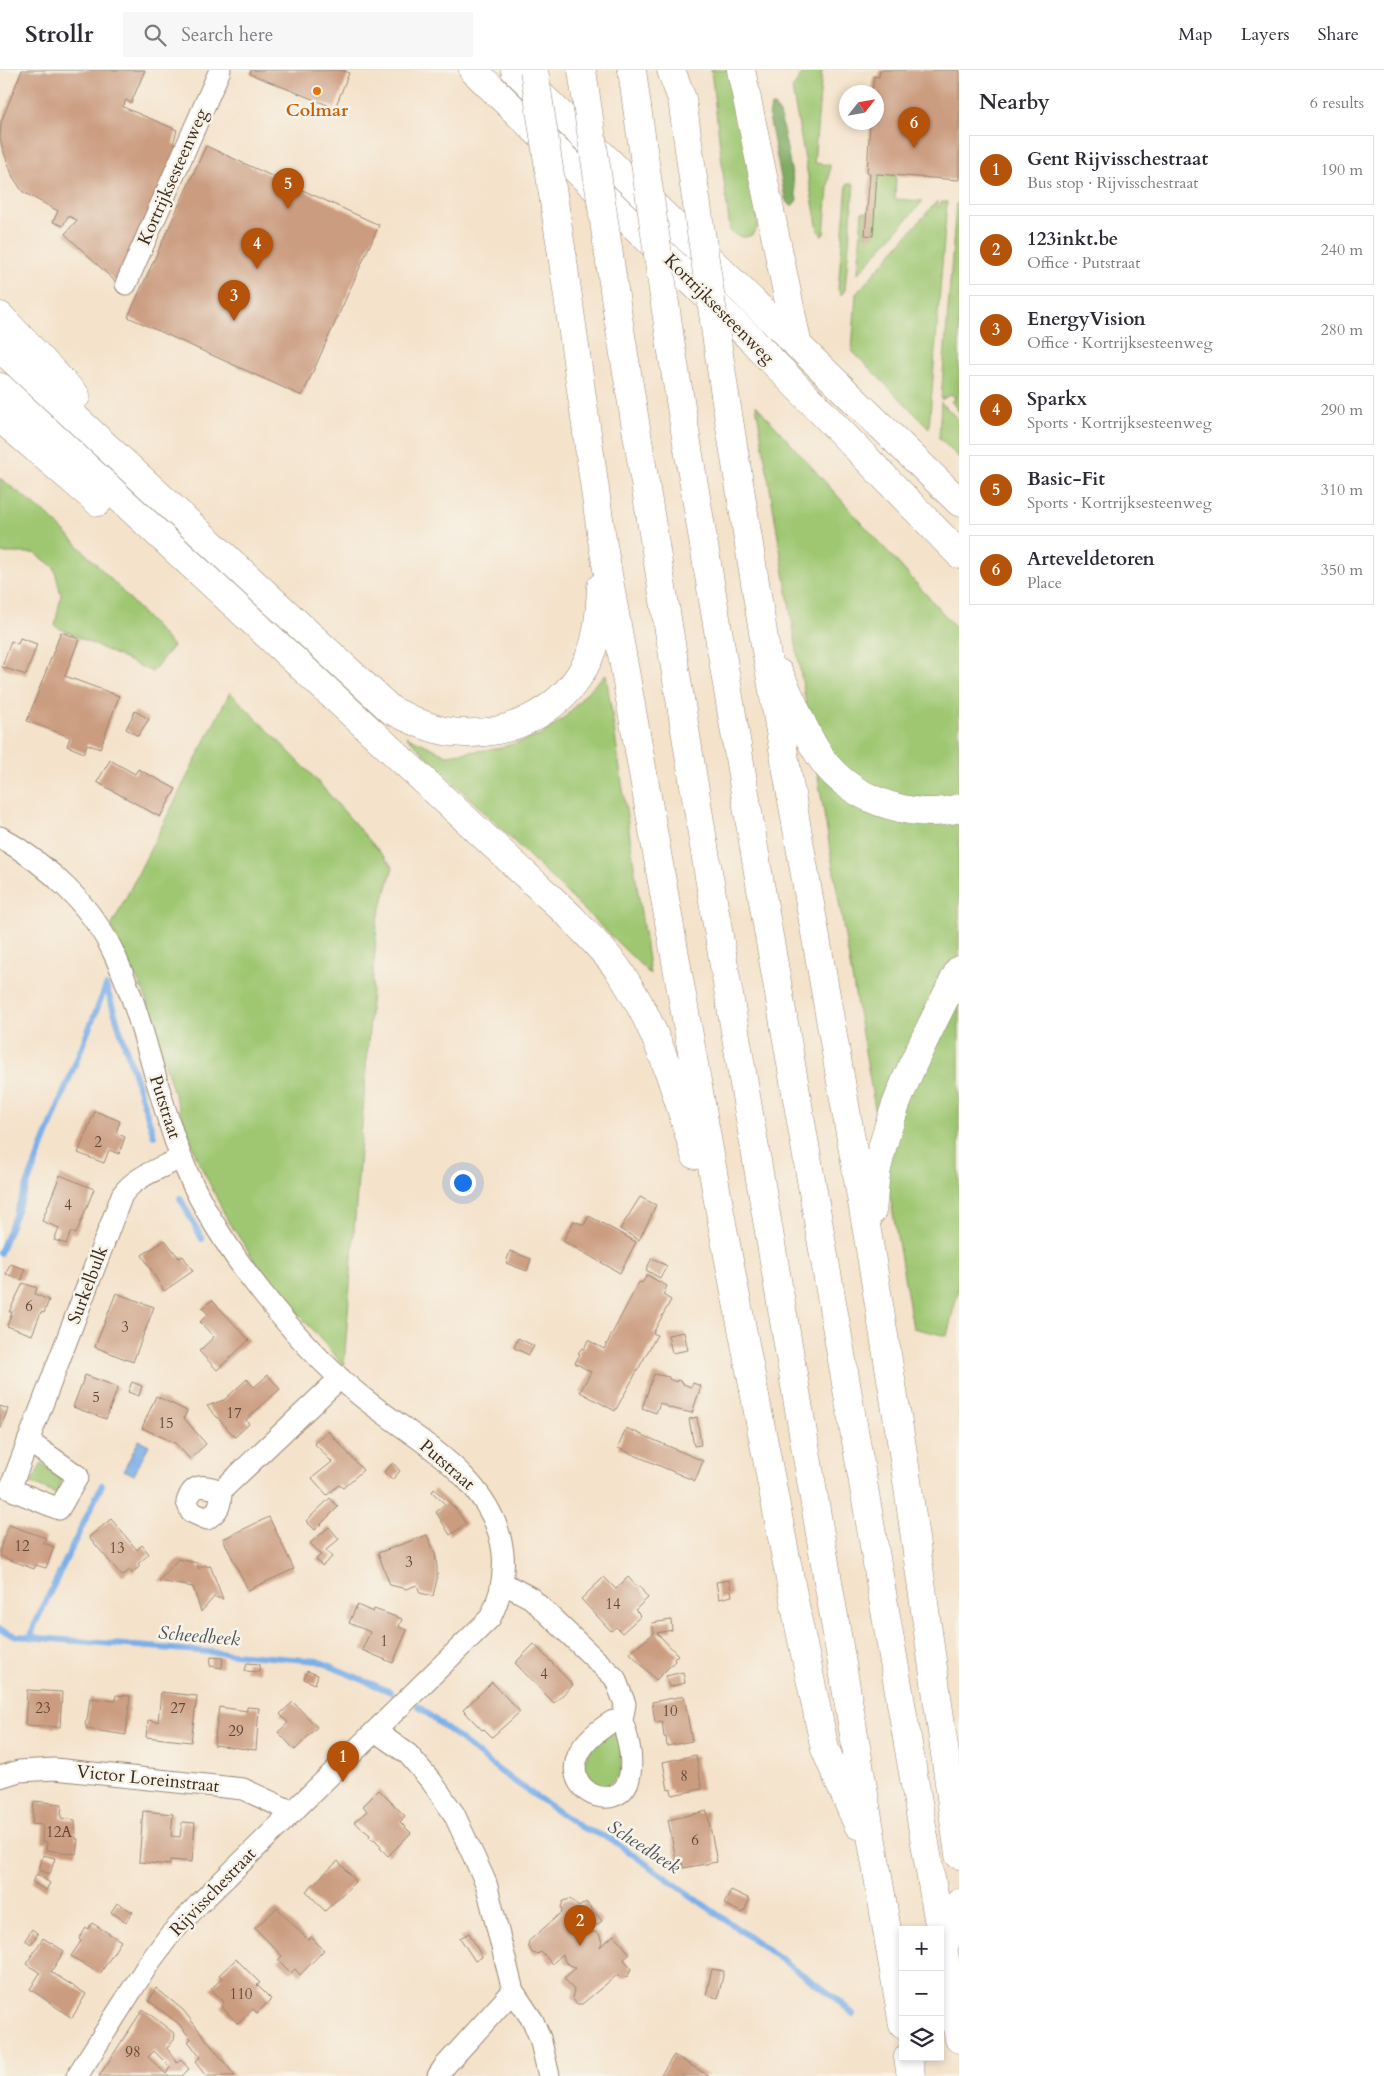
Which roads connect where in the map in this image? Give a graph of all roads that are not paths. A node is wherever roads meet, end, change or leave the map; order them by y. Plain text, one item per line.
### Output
1 (220, 70) edge
2 (473, 70) edge
3 (514, 70) edge
4 (534, 70) edge
5 (582, 70) edge
6 (632, 70) edge
7 (671, 70) edge
8 (690, 70) edge
9 (741, 70) edge
10 (682, 99) junction
11 (126, 284) dead end
12 (0, 316) edge
13 (798, 346) junction
14 (0, 348) edge
15 (0, 387) edge
16 (0, 418) edge
17 (131, 470) junction
18 (959, 502) edge
19 (602, 540) junction
20 (959, 554) edge
21 (190, 562) junction
22 (765, 645) junction
23 (959, 808) edge
24 (0, 837) edge
25 (959, 970) edge
26 (181, 1158) junction
27 (723, 1229) junction
28 (868, 1237) junction
29 (340, 1378) junction
30 (28, 1441) dead end
31 (221, 1491) dead end
32 (503, 1583) junction
33 (622, 1721) dead end
34 (375, 1731) junction
35 (0, 1777) edge
36 (293, 1812) junction
37 (959, 1856) edge
38 (876, 1866) junction
39 (959, 1903) edge
40 (939, 1926) edge
41 (944, 1930) edge
42 (944, 1953) edge
43 (513, 1991) junction
44 (901, 2016) edge
45 (959, 2039) edge
46 (909, 2061) edge
47 (77, 2076) edge
48 (438, 2076) edge
49 (549, 2076) edge
50 (911, 2076) edge

1 - 11 street, Kortrijksesteenweg
2 - 20 main road, Kortrijksesteenweg
3 - 13 main road, Kortrijksesteenweg
4 - 19 main road, bridge
5 - 38 main road, bridge
6 - 40 main road, bridge
7 - 10 main road
8 - 10 main road
9 - 13 main road
10 - 22 main road, bridge
12 - 17 main road
13 - 18 main road, Kortrijksesteenweg
14 - 17 main road
15 - 21 main road
16 - 21 main road
17 - 19 main road
19 - 27 main road
21 - 27 main road
22 - 23 main road
22 - 28 main road
24 - 26 street, Putstraat
25 - 28 main road
26 - 29 street, Putstraat
26 - 30 street, Surkelbulk
27 - 38 main road
28 - 37 main road
29 - 31 street
29 - 32 street, Putstraat
32 - 33 street
32 - 34 street, Putstraat
34 - 36 street, Rijvisschestraat
34 - 43 street
35 - 36 street, Victor Loreinstraat
36 - 47 street, Rijvisschestraat
38 - 44 main road
39 - 41 main road
42 - 45 main road
43 - 48 street
43 - 49 street
46 - 50 main road

